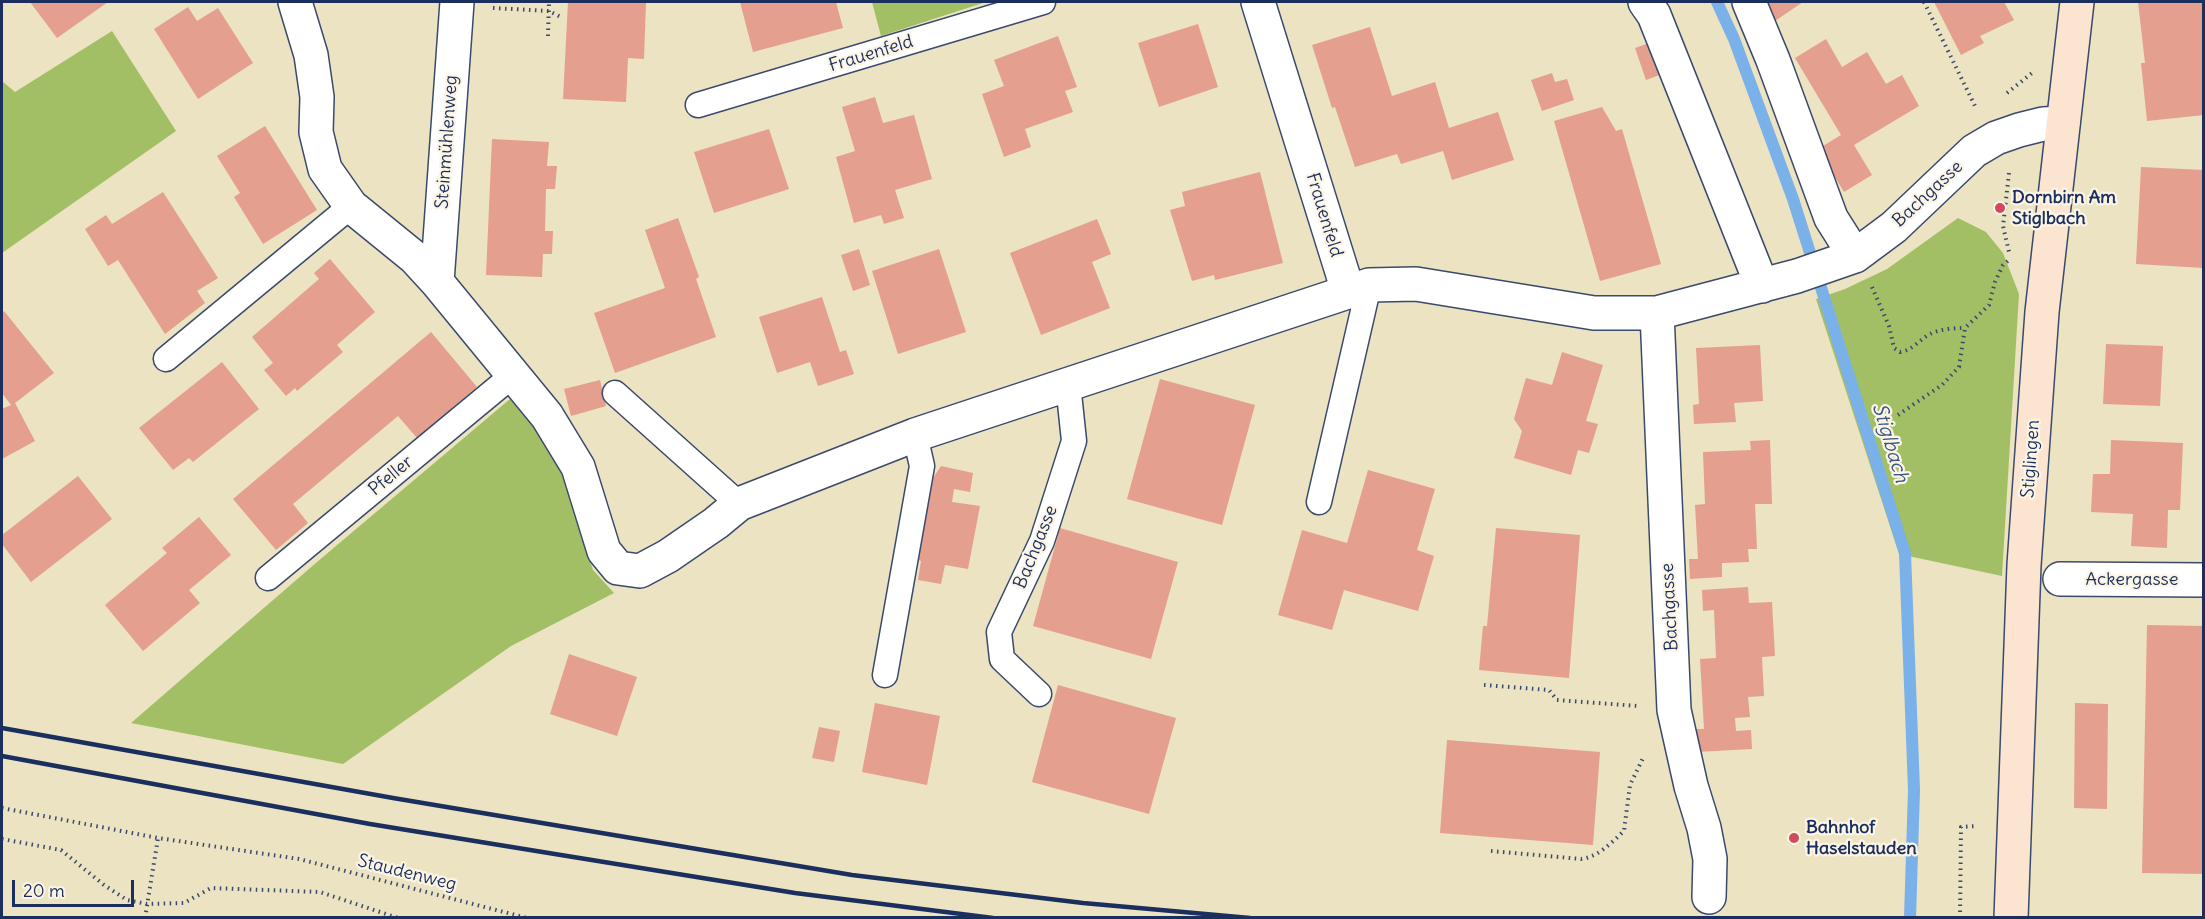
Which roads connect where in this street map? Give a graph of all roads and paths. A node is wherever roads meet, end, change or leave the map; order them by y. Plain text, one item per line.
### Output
1 (295, 2) edge
2 (549, 2) edge
3 (1043, 2) edge
4 (1258, 2) edge
5 (1645, 2) edge
6 (1749, 2) edge
7 (1924, 2) edge
8 (2077, 2) edge
9 (456, 4) edge
10 (549, 12) junction
11 (561, 18) dead end
12 (548, 36) dead end
13 (698, 105) dead end
14 (2063, 123) junction
15 (1996, 138) junction
16 (351, 206) junction
17 (2011, 258) dead end
18 (1844, 259) junction
19 (437, 282) junction
20 (1762, 286) junction
21 (1358, 288) junction
22 (1657, 313) junction
23 (166, 359) dead end
24 (513, 375) junction
25 (1068, 384) junction
26 (615, 393) dead end
27 (1898, 415) dead end
28 (915, 435) junction
29 (1319, 502) dead end
30 (739, 504) junction
31 (268, 578) dead end
32 (2060, 579) dead end
33 (2204, 580) edge
34 (885, 675) dead end
35 (1484, 685) dead end
36 (1039, 694) dead end
37 (1676, 720) junction
38 (2, 808) edge
39 (1982, 825) dead end
40 (158, 838) junction
41 (2, 839) edge
42 (1491, 851) dead end
43 (1709, 897) dead end
44 (147, 904) junction
45 (145, 918) edge
46 (398, 918) edge
47 (528, 918) edge
48 (1960, 918) edge
49 (2011, 918) edge

1 - 16 street
2 - 10 path
3 - 13 lane, Frauenfeld
4 - 21 street, Frauenfeld
5 - 20 street
6 - 18 street
7 - 15 path
8 - 14 main road, Stiglingen
9 - 10 path
9 - 19 street, Steinmühlenweg
10 - 11 path
10 - 12 path
14 - 15 street, Bachgasse
14 - 49 main road, Stiglingen
15 - 17 path
15 - 18 street, Bachgasse
16 - 19 street
16 - 23 lane
18 - 20 street, Bachgasse
18 - 27 path
19 - 24 street
20 - 22 street, Bachgasse
21 - 22 street, Bachgasse
21 - 25 street, Bachgasse
21 - 29 lane
22 - 37 street, Bachgasse
24 - 30 street, Bachgasse
24 - 31 lane, Pfeller
25 - 28 street, Bachgasse
25 - 36 lane, Bachgasse
26 - 30 lane
28 - 30 street, Bachgasse
28 - 34 lane
32 - 33 street, Ackergasse
35 - 37 path
37 - 42 path
37 - 43 street, Bachgasse
38 - 40 path, Staudenweg
39 - 48 path
40 - 44 path
40 - 47 path, Staudenweg
41 - 44 path
44 - 45 path
44 - 46 path

